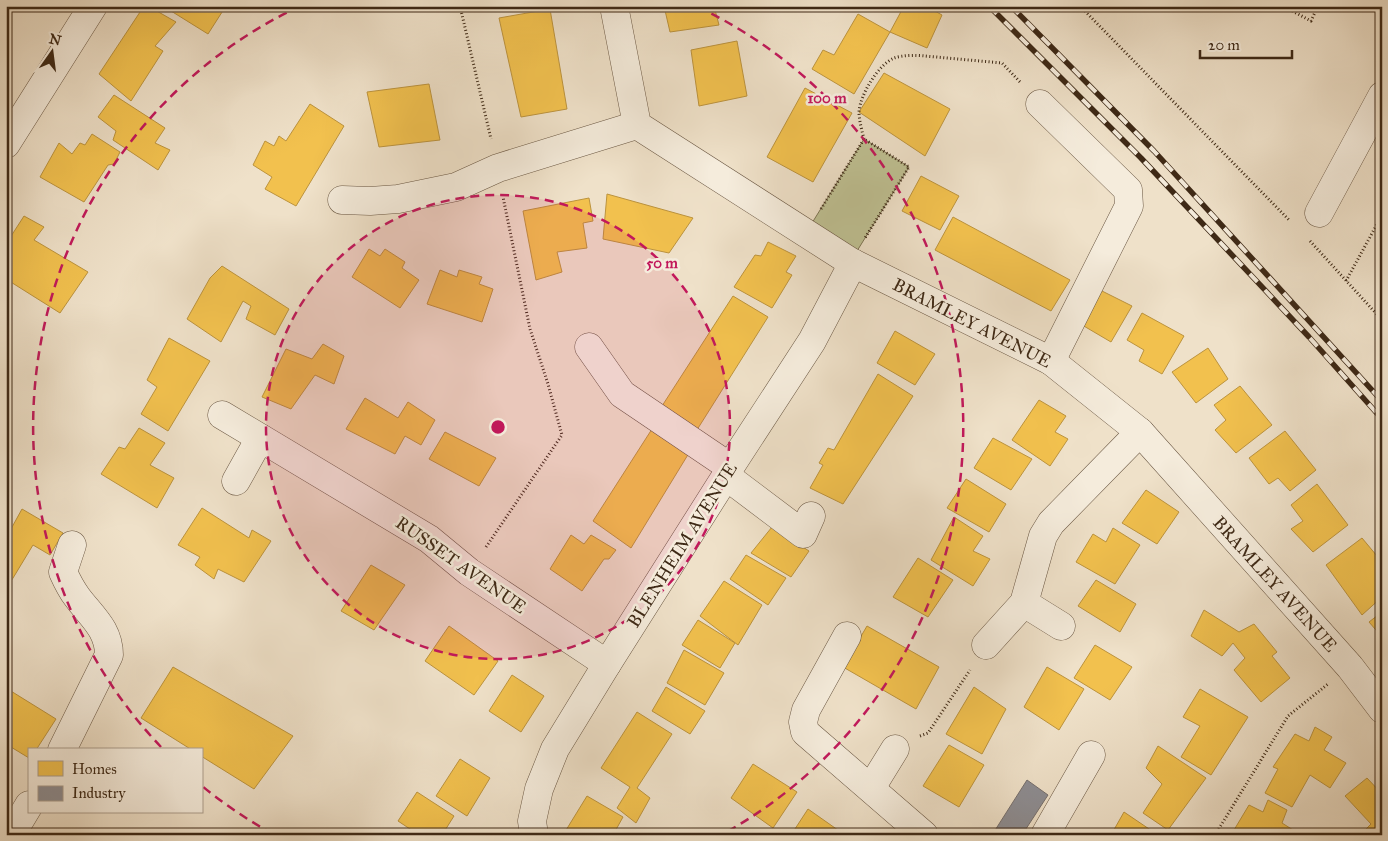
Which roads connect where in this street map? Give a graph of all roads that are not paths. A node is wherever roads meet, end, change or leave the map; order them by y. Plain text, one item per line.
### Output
1 (94, 6) edge
2 (614, 6) edge
3 (1382, 96) edge
4 (1040, 104) road end
5 (637, 124) junction
6 (6, 144) edge
7 (342, 200) dead end
8 (1307, 220) road end
9 (852, 262) junction
10 (588, 347) dead end
11 (1050, 361) junction
12 (222, 415) dead end
13 (1140, 432) junction
14 (260, 438) junction
15 (728, 471) junction
16 (236, 481) dead end
17 (811, 516) dead end
18 (72, 545) dead end
19 (1024, 603) junction
20 (1061, 626) dead end
21 (847, 636) dead end
22 (986, 645) road end
23 (607, 664) junction
24 (1382, 709) edge
25 (63, 748) edge
26 (895, 749) road end
27 (1091, 755) dead end
28 (871, 788) junction
29 (28, 807) edge
30 (11, 835) edge
31 (534, 835) edge
32 (924, 835) edge
33 (1045, 835) edge

1 - 6 street
2 - 5 street
3 - 8 street
4 - 11 street
5 - 7 street
5 - 9 street, BRAMLEY AVENUE
9 - 11 street, BRAMLEY AVENUE
9 - 15 street, BLENHEIM AVENUE
10 - 15 street
11 - 13 street, BRAMLEY AVENUE
12 - 14 street, RUSSET AVENUE
13 - 19 street
13 - 24 street, BRAMLEY AVENUE
14 - 16 street
14 - 23 street, RUSSET AVENUE
15 - 17 street
15 - 23 street, BLENHEIM AVENUE
18 - 25 street
19 - 20 street
19 - 22 street
21 - 28 street
23 - 31 street, BLENHEIM AVENUE
26 - 28 street
27 - 33 street
28 - 32 street
29 - 30 street

